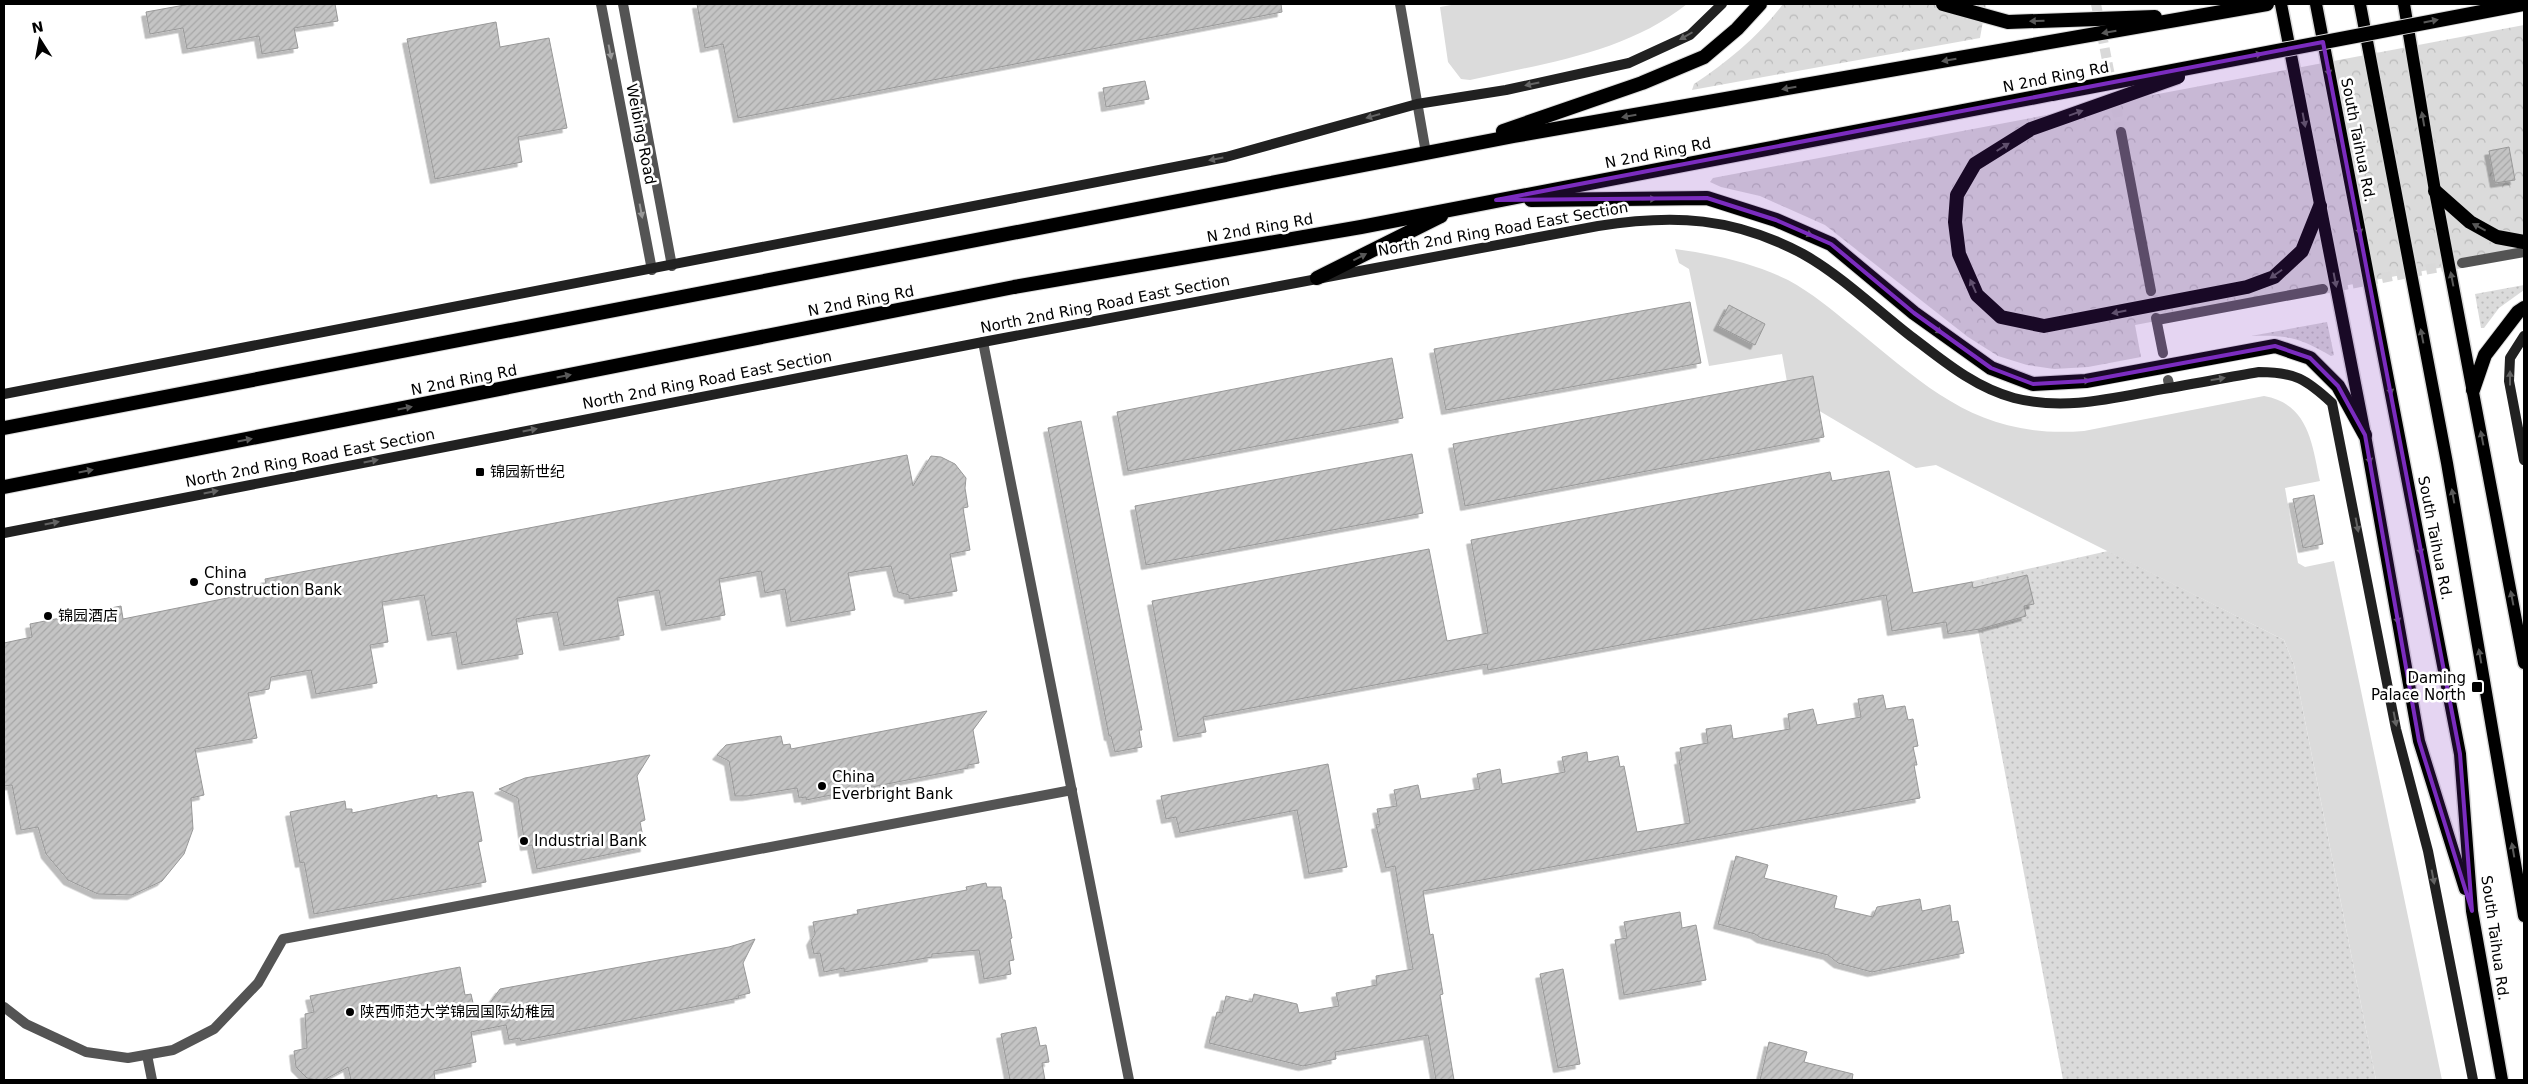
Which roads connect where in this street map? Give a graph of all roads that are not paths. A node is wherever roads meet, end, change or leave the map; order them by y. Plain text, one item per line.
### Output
1 (601, 4) edge
2 (623, 4) edge
3 (1400, 4) edge
4 (1722, 4) edge
5 (1760, 4) edge
6 (1943, 4) edge
7 (2268, 4) edge
8 (2281, 4) edge
9 (2316, 4) edge
10 (2360, 4) edge
11 (2404, 4) edge
12 (2523, 4) edge
13 (2209, 15) junction
14 (2221, 62) junction
15 (1418, 104) junction
16 (2121, 132) tunnel mouth
17 (1454, 148) junction
18 (1426, 153) junction
19 (2435, 191) junction
20 (1496, 200) junction
21 (2320, 206) junction
22 (1458, 208) junction
23 (2524, 242) edge
24 (2524, 252) edge
25 (2462, 264) tunnel mouth
26 (672, 266) junction
27 (652, 270) junction
28 (1317, 278) junction
29 (2323, 290) tunnel mouth
30 (2152, 291) dead end
31 (2524, 308) edge
32 (2524, 336) edge
33 (983, 342) junction
34 (2163, 353) dead end
35 (2473, 390) junction
36 (4, 394) edge
37 (4, 428) edge
38 (2365, 435) junction
39 (2524, 460) edge
40 (4, 487) edge
41 (4, 532) edge
42 (2524, 663) edge
43 (1072, 790) junction
44 (2524, 874) edge
45 (2522, 901) junction
46 (2472, 911) junction
47 (2524, 916) edge
48 (4, 1007) edge
49 (147, 1055) junction
50 (152, 1080) edge
51 (1129, 1080) edge
52 (2473, 1080) edge
53 (2502, 1080) edge

1 -> 27 street, Weibing Road
2 - 26 street, Weibing Road
3 - 15 street
4 -> 15 main road
5 - 17 highway
13 -> 6 highway
7 - 13 highway
8 -> 21 main road
9 -> 46 main road, South Taihua Rd.
45 -> 10 main road, South Taihua Rd.
19 -> 11 main road
14 -> 12 highway, N 2nd Ring Rd, bridge
13 -> 17 highway
14 - 20 highway, N 2nd Ring Rd, bridge
21 -> 14 highway, bridge
15 - 18 street
15 -> 26 main road
16 - 30 street
17 - 18 highway
18 - 37 highway
23 -> 19 highway
35 -> 19 main road
20 - 22 highway, N 2nd Ring Rd
20 -> 38 highway
21 -> 38 main road
28 -> 22 highway
40 -> 22 highway, N 2nd Ring Rd
24 - 25 street
26 - 27 main road
27 - 36 main road
28 - 33 main road, North 2nd Ring Road East Section
28 -> 52 main road, North 2nd Ring Road East Section
29 - 34 street
31 - 35 highway
39 -> 32 main road
41 -> 33 main road, North 2nd Ring Road East Section
33 - 43 street
42 -> 35 main road
38 -> 46 main road
43 - 49 street
43 - 51 street
44 - 45 main road
45 - 47 main road, South Taihua Rd.
46 - 53 main road, South Taihua Rd.
48 - 49 street
49 - 50 street

